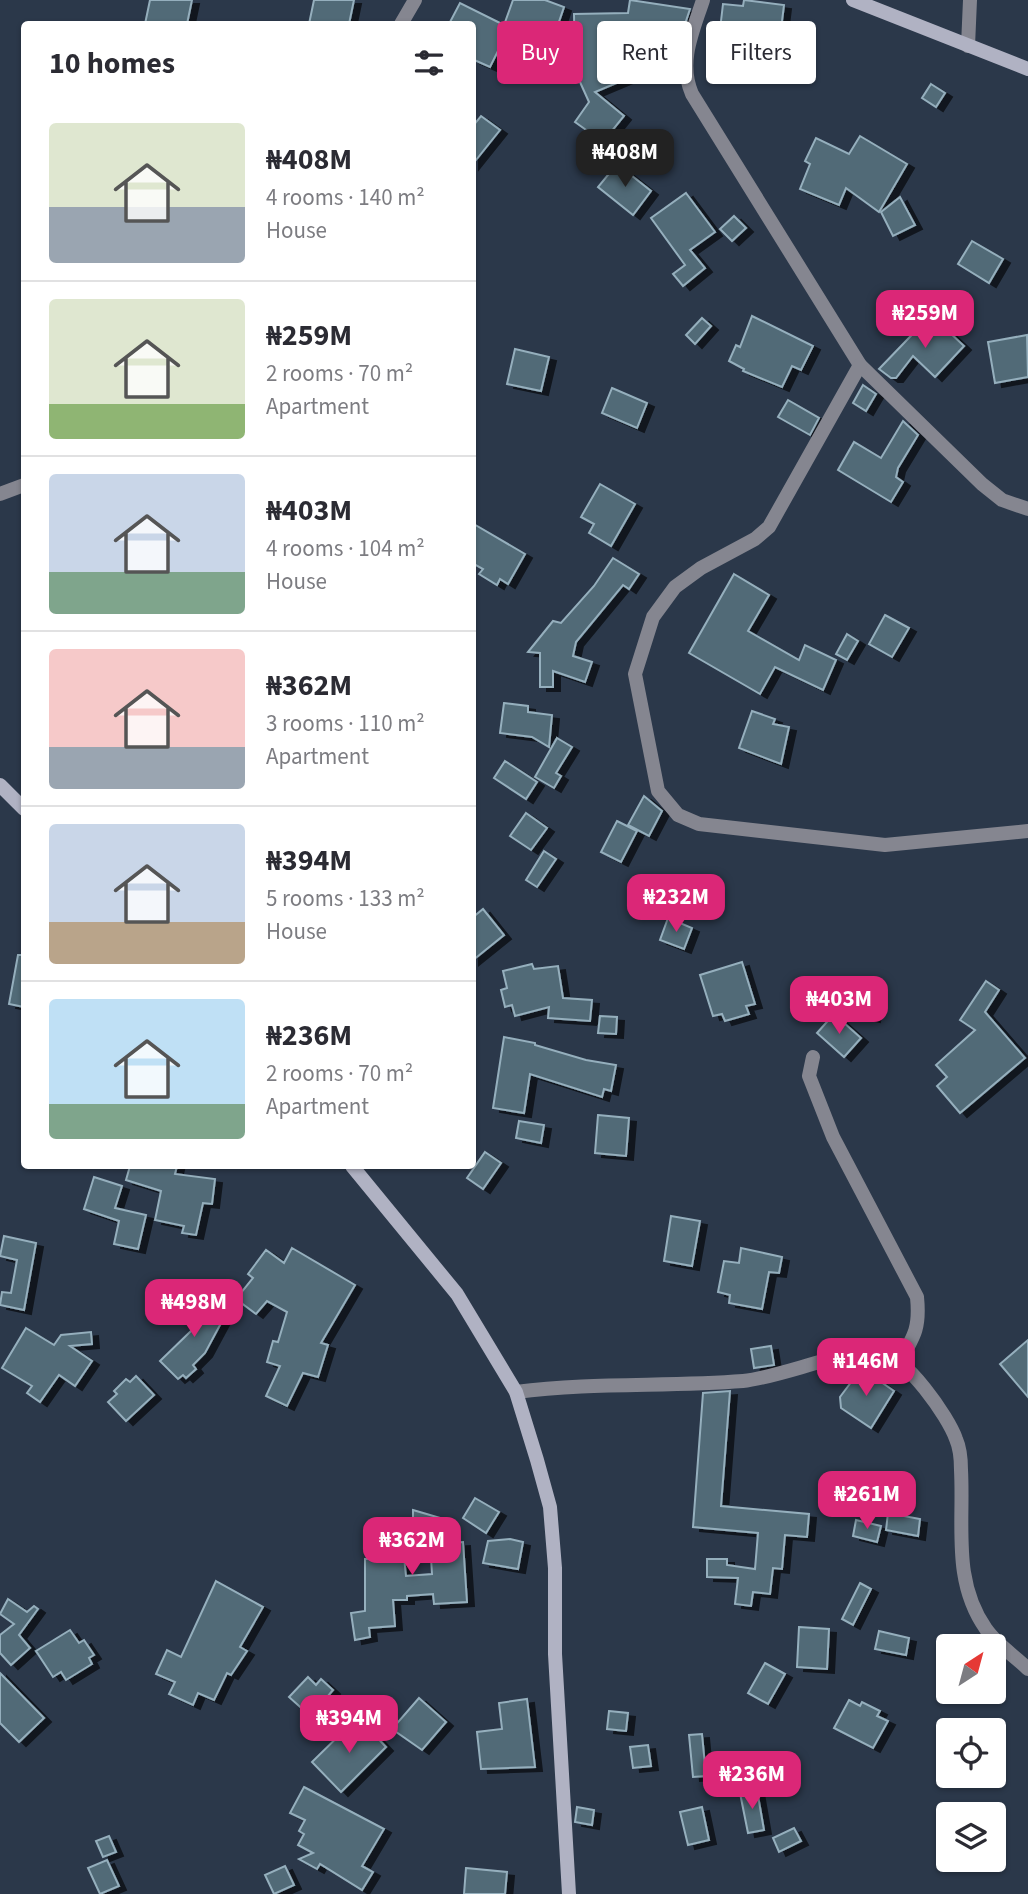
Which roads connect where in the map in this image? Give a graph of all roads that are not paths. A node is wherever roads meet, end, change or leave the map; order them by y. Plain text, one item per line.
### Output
1 (415, 0) edge
2 (702, 0) edge
3 (853, 0) edge
4 (970, 0) edge
5 (403, 21) edge
6 (968, 46) junction
7 (1028, 69) edge
8 (860, 365) junction
9 (21, 486) edge
10 (0, 494) edge
11 (1028, 509) edge
12 (0, 785) edge
13 (21, 806) edge
14 (1028, 831) edge
15 (813, 1057) dead end
16 (354, 1169) edge
17 (900, 1361) junction
18 (516, 1392) junction
19 (1028, 1669) edge
20 (569, 1894) edge

1 - 5 street
2 - 8 street
3 - 6 main road
4 - 6 street
6 - 7 main road
8 - 11 street
8 - 14 street
9 - 10 street
12 - 13 main road
15 - 17 street
16 - 18 main road
17 - 18 street
17 - 19 street
18 - 20 main road

